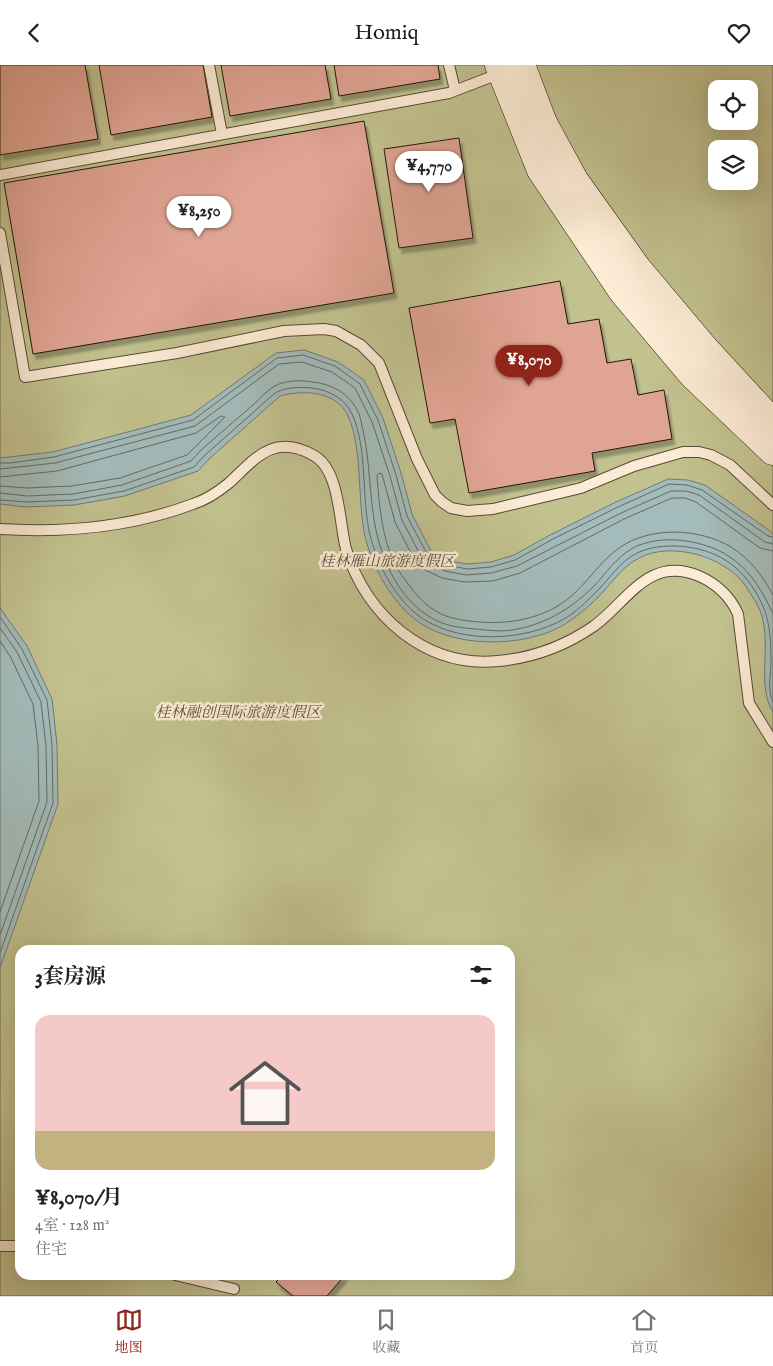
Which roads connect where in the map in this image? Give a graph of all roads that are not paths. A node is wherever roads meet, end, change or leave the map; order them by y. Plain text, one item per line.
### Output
1 (209, 65) edge
2 (449, 65) edge
3 (508, 68) edge
4 (455, 90) junction
5 (222, 134) junction
6 (0, 175) edge
7 (0, 233) edge
8 (773, 423) edge
9 (773, 451) edge
10 (773, 505) edge
11 (0, 529) edge
12 (773, 742) edge
13 (15, 1245) edge
14 (0, 1246) edge
15 (196, 1280) edge
16 (234, 1289) dead end

1 - 5 lane
2 - 4 lane
3 - 4 lane
3 - 8 main road
3 - 9 main road
4 - 5 lane
5 - 6 lane
7 - 10 lane
11 - 12 lane
13 - 14 lane
15 - 16 lane

